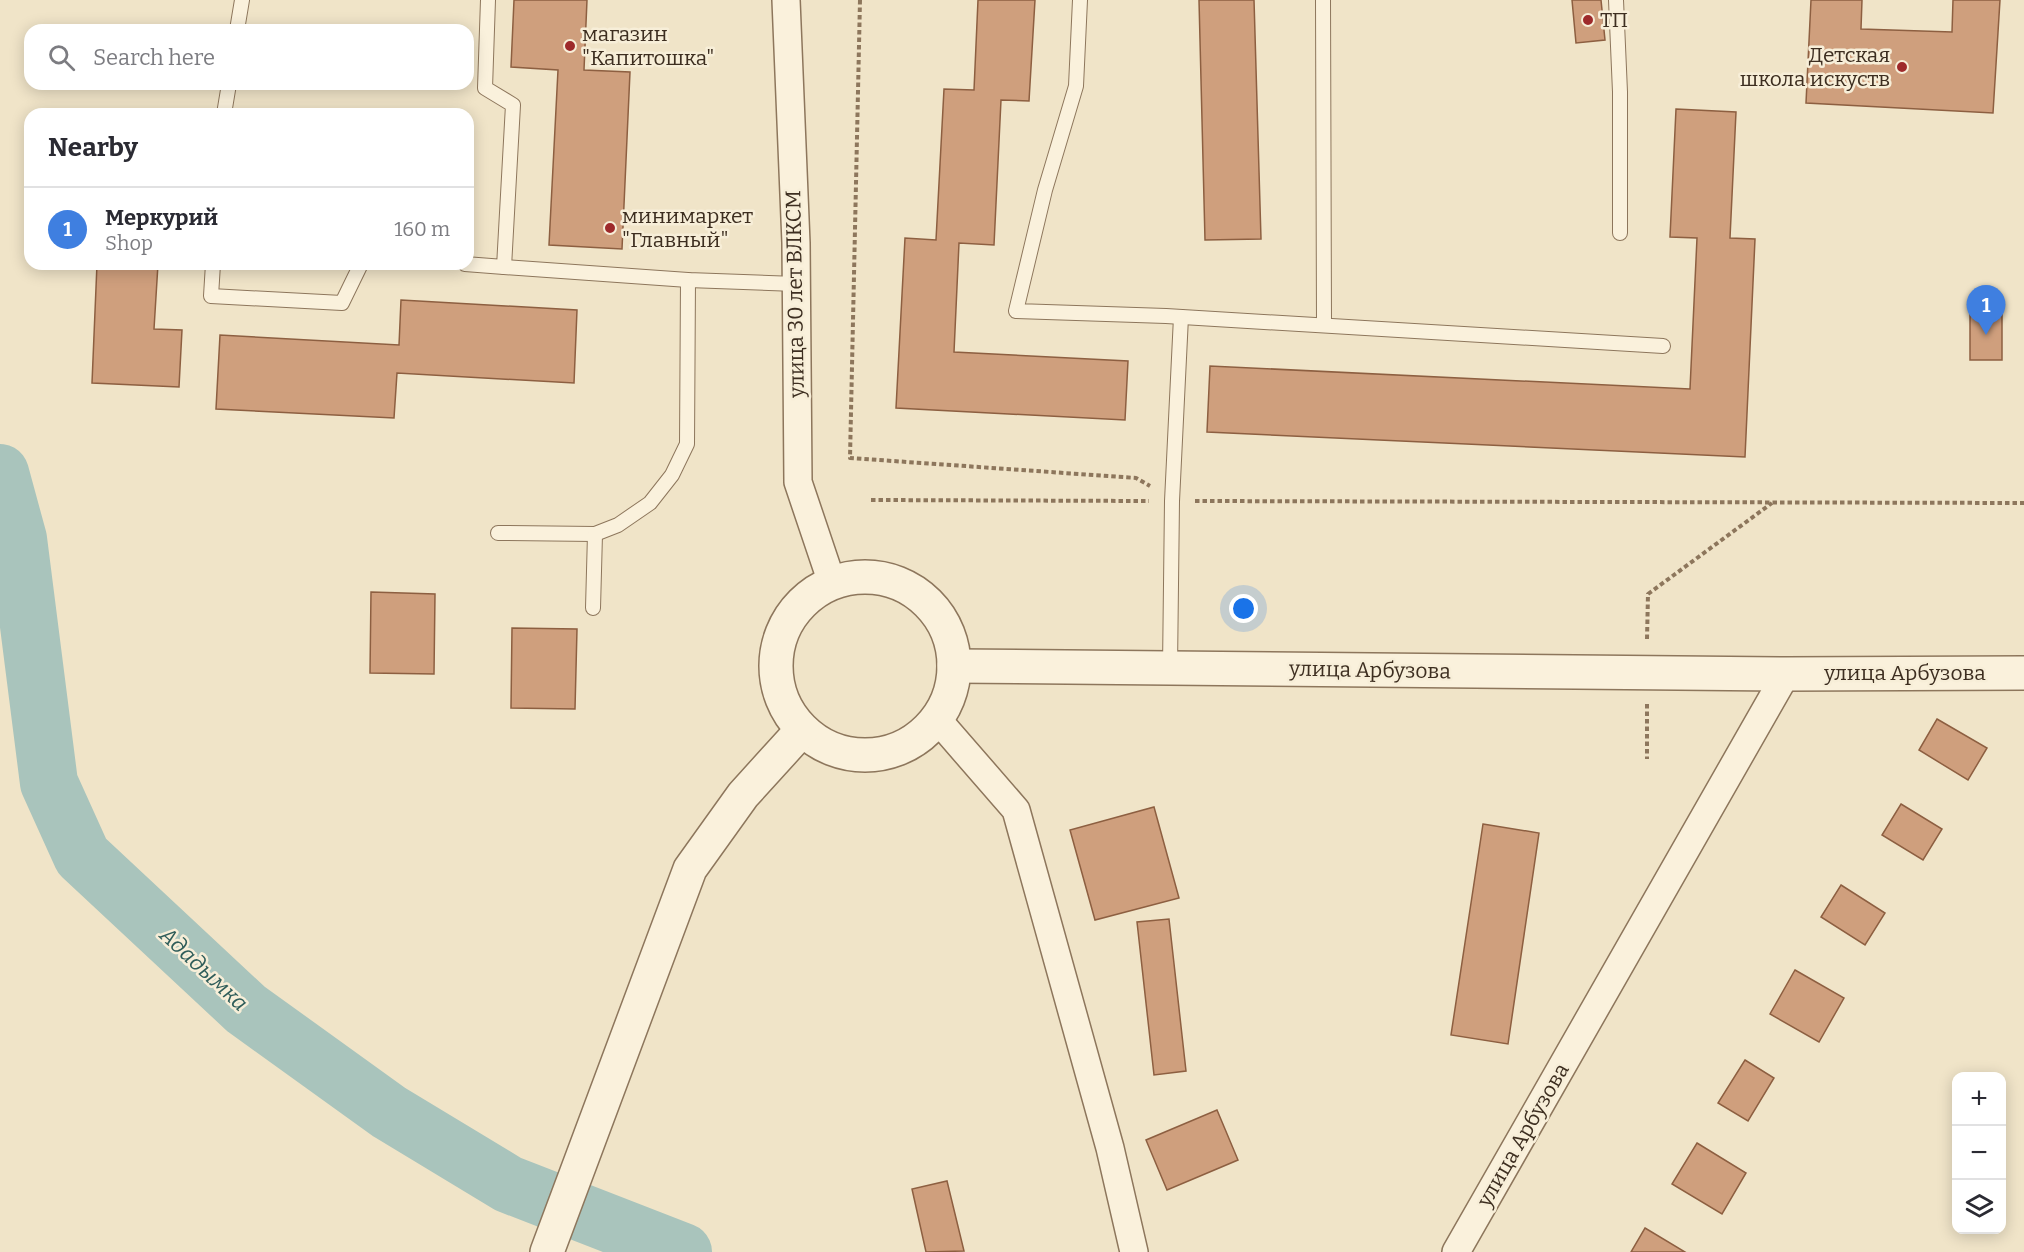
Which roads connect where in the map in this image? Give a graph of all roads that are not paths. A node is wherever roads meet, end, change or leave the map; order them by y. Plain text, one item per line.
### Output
1 (242, 0) edge
2 (488, 0) edge
3 (786, 0) edge
4 (1080, 0) edge
5 (1323, 0) edge
6 (1616, 0) edge
7 (238, 24) edge
8 (228, 90) edge
9 (226, 108) edge
10 (1620, 233) dead end
11 (474, 265) edge
12 (504, 267) junction
13 (213, 270) edge
14 (358, 270) edge
15 (688, 280) junction
16 (796, 284) junction
17 (1181, 317) junction
18 (1324, 325) junction
19 (1663, 346) dead end
20 (498, 533) dead end
21 (595, 534) junction
22 (832, 583) junction
23 (593, 608) dead end
24 (954, 666) junction
25 (1170, 668) junction
26 (2024, 673) edge
27 (1786, 674) junction
28 (937, 719) junction
29 (802, 730) junction
30 (547, 1252) edge
31 (1134, 1252) edge
32 (1456, 1252) edge

1 - 7 lane
2 - 12 lane
3 - 16 street, улица 30 лет ВЛКСМ
4 - 17 lane
5 - 18 lane
6 - 10 lane
8 - 9 lane
11 - 12 lane
12 - 15 lane
13 - 14 lane
15 - 16 lane
15 - 21 lane
16 - 22 street, улица 30 лет ВЛКСМ
17 - 18 lane
17 - 25 lane
18 - 19 lane
20 - 21 lane
21 - 23 lane
22 - 24 street
22 - 29 street
24 - 25 street, улица Арбузова
24 - 28 street
25 - 27 street, улица Арбузова
26 - 27 street, улица Арбузова
27 - 32 street, улица Арбузова
28 - 29 street
28 - 31 street
29 - 30 street

